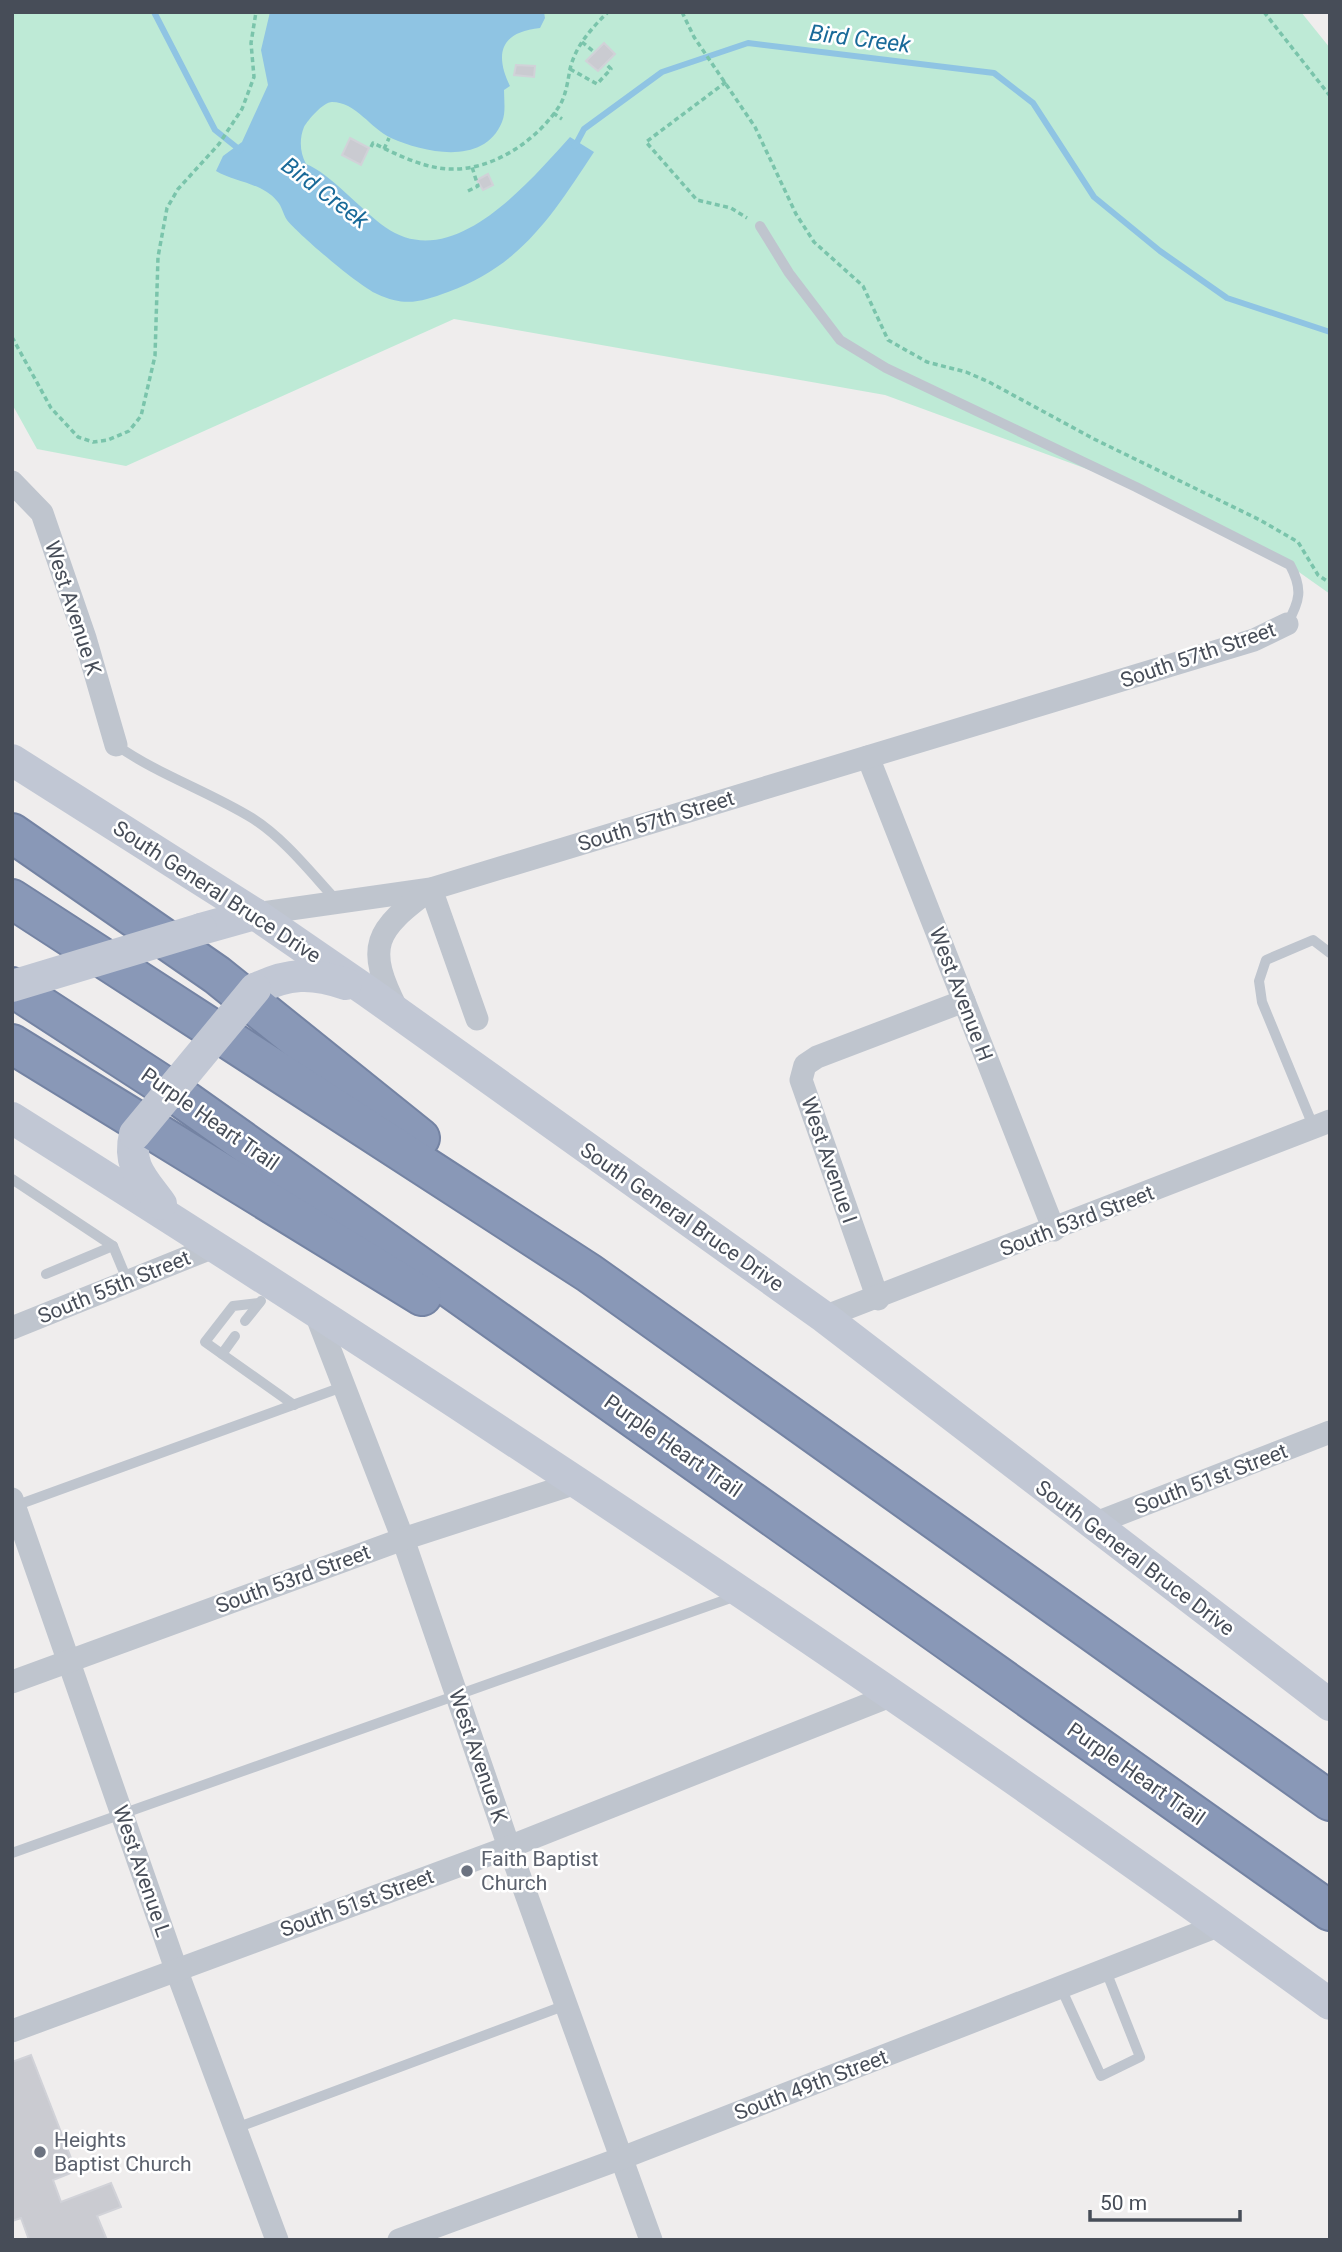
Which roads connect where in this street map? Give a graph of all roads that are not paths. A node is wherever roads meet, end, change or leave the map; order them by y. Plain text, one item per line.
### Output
1 (760, 226) road end
2 (12, 482) edge
3 (1287, 624) joint
4 (116, 745) joint
5 (868, 757) junction
6 (12, 760) edge
7 (12, 833) edge
8 (431, 889) junction
9 (12, 899) edge
10 (339, 902) junction
11 (255, 914) junction
12 (1330, 953) edge
13 (12, 986) edge
14 (367, 991) junction
15 (964, 1001) junction
16 (401, 1017) junction
17 (477, 1019) dead end
18 (12, 1044) edge
19 (14, 1122) edge
20 (1322, 1124) edge
21 (12, 1179) edge
22 (171, 1218) junction
23 (1054, 1230) junction
24 (113, 1246) junction
25 (216, 1246) junction
26 (589, 1273) junction
27 (46, 1274) dead end
28 (128, 1282) junction
29 (266, 1294) junction
30 (878, 1298) junction
31 (316, 1314) junction
32 (824, 1317) junction
33 (245, 1321) dead end
34 (12, 1328) edge
35 (235, 1336) dead end
36 (542, 1353) junction
37 (222, 1354) junction
38 (345, 1386) junction
39 (294, 1405) junction
40 (1330, 1432) edge
41 (576, 1483) junction
42 (13, 1504) edge
43 (1091, 1525) junction
44 (403, 1539) junction
45 (743, 1594) junction
46 (68, 1661) junction
47 (12, 1682) edge
48 (456, 1694) junction
49 (895, 1694) junction
50 (1330, 1705) edge
51 (1330, 1801) edge
52 (122, 1814) junction
53 (509, 1847) junction
54 (12, 1853) edge
55 (1330, 1911) edge
56 (1220, 1925) junction
57 (176, 1969) junction
58 (1106, 1971) junction
59 (1061, 1988) junction
60 (1330, 2004) edge
61 (566, 2005) junction
62 (12, 2031) edge
63 (236, 2128) junction
64 (622, 2158) junction
65 (277, 2240) edge
66 (399, 2240) edge
67 (651, 2240) edge

1 - 3 lane, South 57th Street
2 - 4 street, West Avenue K
3 - 5 street, South 57th Street
4 - 10 lane
5 - 8 street, South 57th Street
5 - 15 street, West Avenue H
6 - 11 main road, South General Bruce Drive
7 - 26 highway
8 - 10 street, South 57th Street
8 - 16 street, South 57th Street
8 - 17 street
9 - 26 highway
10 - 11 street, South 57th Street
11 - 13 main road, South 57th Street, bridge
11 - 14 main road, South General Bruce Drive
12 - 20 lane
13 - 36 highway, Purple Heart Trail
14 - 16 main road, South General Bruce Drive
14 - 22 main road, bridge
15 - 23 street, West Avenue H
15 - 30 street, West Avenue I
16 - 32 main road, South General Bruce Drive
18 - 36 highway
19 - 22 main road
20 - 23 street, South 53rd Street
21 - 24 lane
22 - 25 main road
23 - 30 street, South 53rd Street
24 - 27 lane
24 - 28 lane
25 - 28 street, South 55th Street
25 - 29 main road
26 - 51 highway
28 - 34 street, South 55th Street
29 - 31 main road
29 - 33 lane
29 - 37 lane
30 - 32 street, South 53rd Street
31 - 38 street, West Avenue K
31 - 41 main road
32 - 43 main road, South General Bruce Drive
35 - 37 lane
36 - 55 highway, Purple Heart Trail
37 - 39 lane
38 - 39 lane
38 - 44 street, West Avenue K
39 - 42 lane
40 - 43 street, South 51st Street
41 - 44 street, South 53rd Street
41 - 45 main road
42 - 46 street, West Avenue L
43 - 50 main road, South General Bruce Drive
44 - 46 street, South 53rd Street
44 - 48 street, West Avenue K
45 - 48 lane
45 - 49 main road
46 - 47 street, South 53rd Street
46 - 52 street, West Avenue L
48 - 52 lane
48 - 53 street, West Avenue K
49 - 53 street, South 51st Street
49 - 56 main road
52 - 54 lane
52 - 57 street, West Avenue L
53 - 57 street, South 51st Street
53 - 61 street, West Avenue K
56 - 58 street, South 49th Street
56 - 60 main road
57 - 62 street, South 51st Street
57 - 63 street, West Avenue L
58 - 59 street, South 49th Street
58 - 59 lane
59 - 64 street, South 49th Street
61 - 63 lane
61 - 64 street, West Avenue K
63 - 65 street, West Avenue L
64 - 66 street, South 49th Street
64 - 67 street, West Avenue K

